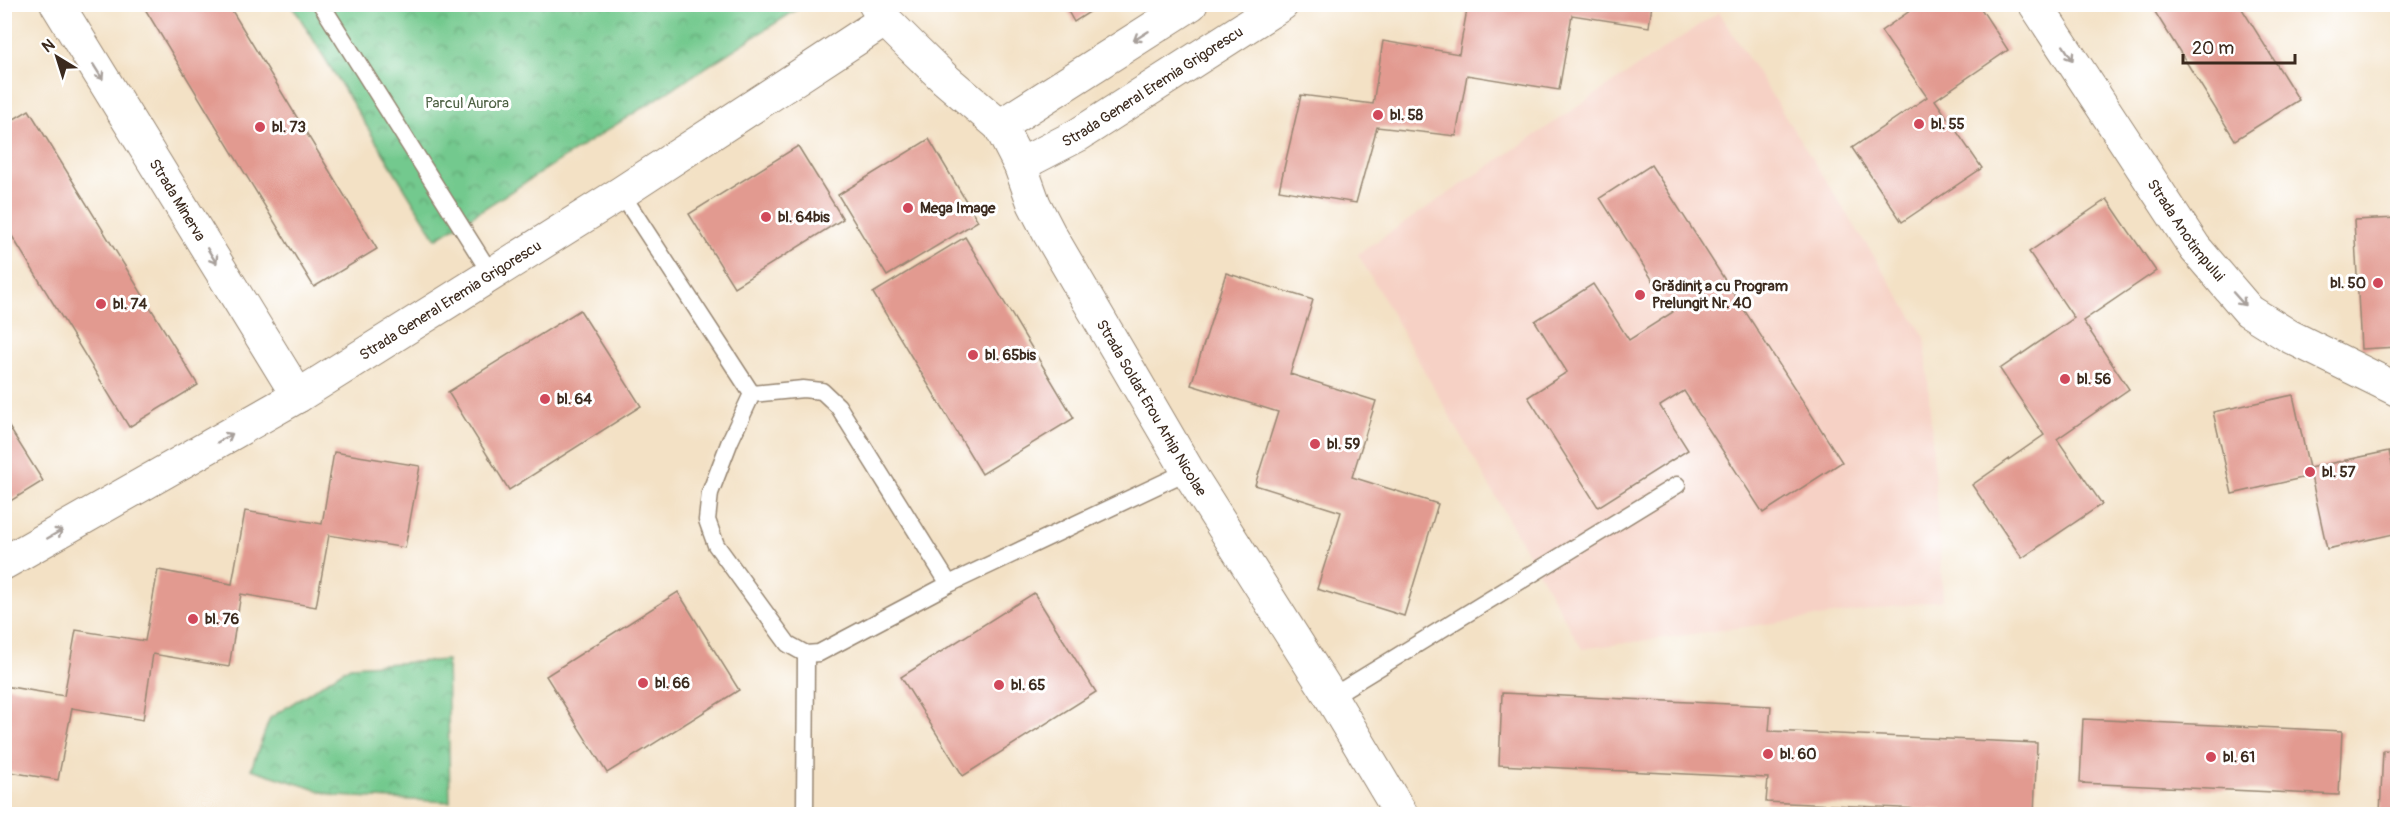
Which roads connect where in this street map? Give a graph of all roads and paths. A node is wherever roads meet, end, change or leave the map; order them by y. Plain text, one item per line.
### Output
1 (57, 4) edge
2 (321, 4) edge
3 (1191, 4) edge
4 (1282, 4) edge
5 (2036, 4) edge
6 (880, 12) edge
7 (1000, 126) junction
8 (1020, 165) junction
9 (621, 193) junction
10 (491, 274) junction
11 (2397, 390) edge
12 (752, 394) junction
13 (298, 396) junction
14 (1188, 471) junction
15 (1677, 484) dead end
16 (4, 563) edge
17 (950, 584) junction
18 (806, 654) junction
19 (1331, 697) junction
20 (805, 814) edge
21 (1401, 814) edge

1 -> 13 street, Strada Minerva
2 - 10 lane
3 -> 7 street
4 - 8 street, Strada General Eremia Grigorescu
5 -> 11 street, Strada Anotimpului
6 - 7 street, Strada Soldat Erou Arhip Nicolae
6 - 9 street, Strada General Eremia Grigorescu
7 - 8 street, Strada Soldat Erou Arhip Nicolae
8 - 14 street, Strada Soldat Erou Arhip Nicolae
9 - 10 street, Strada General Eremia Grigorescu
9 - 12 lane
10 - 13 street, Strada General Eremia Grigorescu
12 - 17 lane
12 - 18 lane
16 -> 13 street, Strada General Eremia Grigorescu
14 - 17 lane
14 - 19 street, Strada Soldat Erou Arhip Nicolae
15 - 19 lane
17 - 18 lane
18 - 20 lane
19 - 21 street, Strada Soldat Erou Arhip Nicolae

